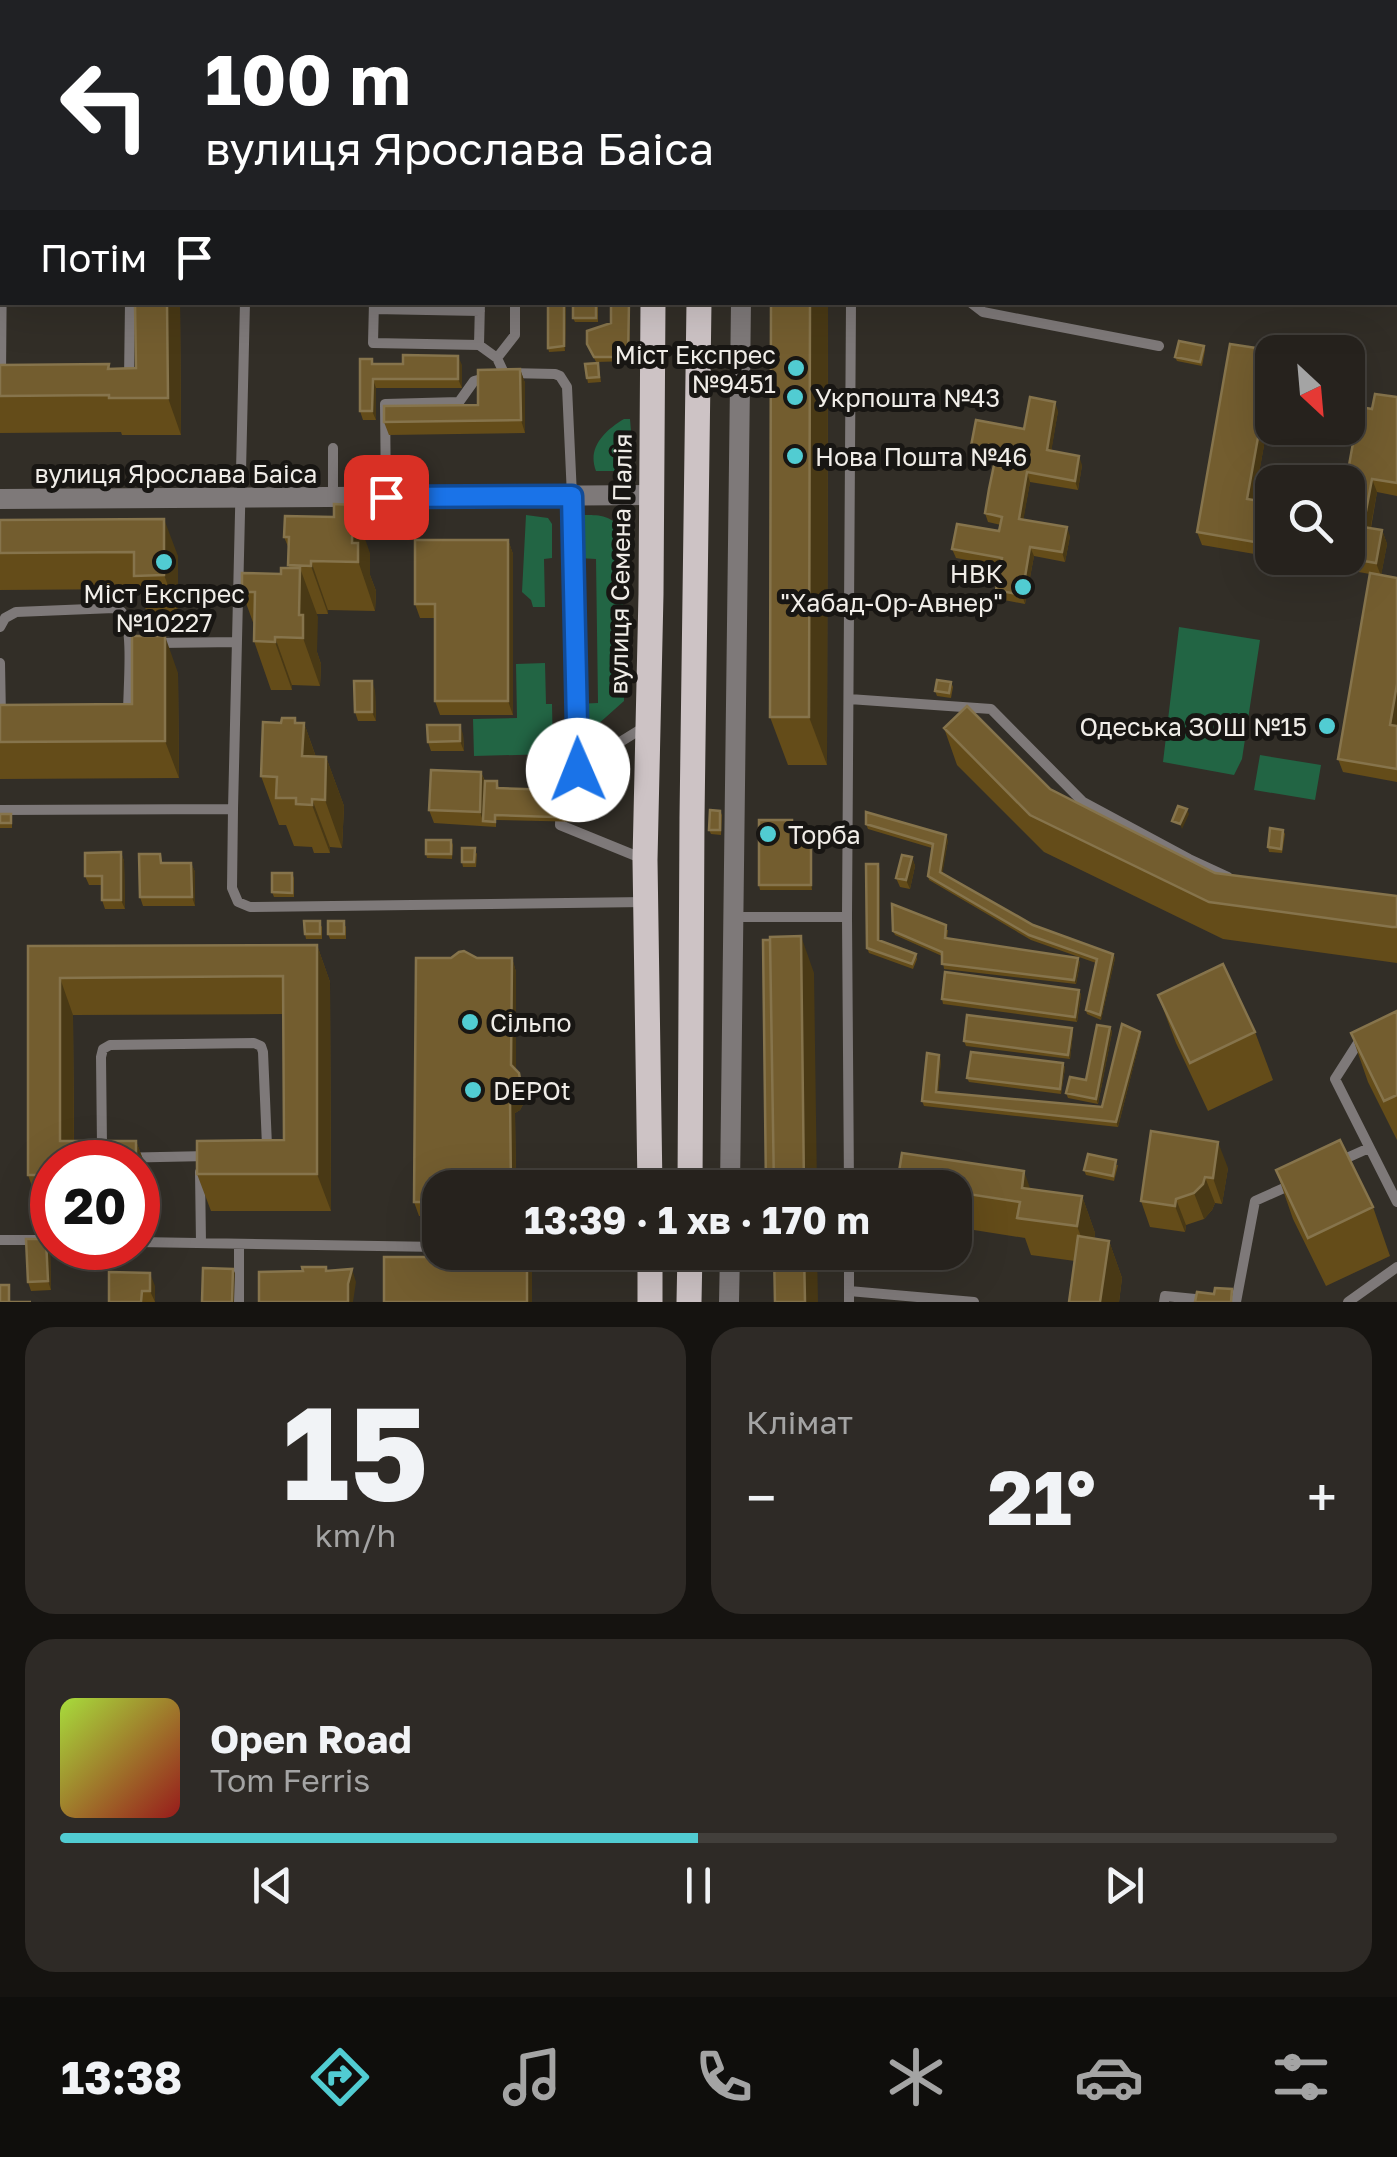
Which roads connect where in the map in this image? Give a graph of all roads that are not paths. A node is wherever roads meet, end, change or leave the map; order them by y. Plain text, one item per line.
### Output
1 (1, 305) edge
2 (130, 305) edge
3 (245, 305) edge
4 (515, 305) edge
5 (653, 305) edge
6 (699, 305) edge
7 (741, 305) edge
8 (851, 305) edge
9 (974, 305) edge
10 (374, 306) edge
11 (480, 307) edge
12 (0, 338) edge
13 (479, 345) junction
14 (1159, 346) dead end
15 (498, 358) junction
16 (654, 370) junction
17 (700, 372) junction
18 (504, 374) junction
19 (19, 379) edge
20 (111, 379) edge
21 (332, 448) dead end
22 (572, 496) junction
23 (652, 496) junction
24 (333, 497) junction
25 (386, 497) junction
26 (242, 498) junction
27 (0, 499) edge
28 (0, 627) edge
29 (238, 642) junction
30 (128, 644) junction
31 (0, 664) edge
32 (849, 699) junction
33 (647, 726) junction
34 (124, 727) edge
35 (5, 730) edge
36 (578, 770) junction
37 (234, 809) junction
38 (0, 810) edge
39 (646, 860) junction
40 (1232, 879) edge
41 (647, 902) junction
42 (733, 917) junction
43 (848, 917) junction
44 (1358, 1042) edge
45 (1369, 1148) junction
46 (200, 1156) junction
47 (1337, 1163) edge
48 (650, 1170) edge
49 (690, 1170) edge
50 (730, 1170) edge
51 (848, 1170) edge
52 (1304, 1178) edge
53 (1394, 1188) edge
54 (1397, 1202) edge
55 (0, 1240) edge
56 (30, 1240) edge
57 (160, 1242) edge
58 (201, 1243) junction
59 (239, 1244) junction
60 (422, 1247) edge
61 (1397, 1267) edge
62 (650, 1270) edge
63 (690, 1270) edge
64 (730, 1270) edge
65 (849, 1270) edge
66 (849, 1296) edge
67 (239, 1302) edge
68 (650, 1302) edge
69 (689, 1302) edge
70 (729, 1302) edge
71 (974, 1302) edge
72 (1164, 1302) edge
73 (1225, 1302) edge
74 (1236, 1302) edge
75 (1348, 1302) edge

1 - 12 lane
2 - 20 lane
3 - 26 lane
4 - 15 lane
5 - 16 main road, вулиця Семена Палія
6 - 17 main road
7 - 42 street
8 - 32 lane
9 - 14 lane
10 - 11 lane
10 - 13 lane
11 - 13 lane
12 - 19 lane
13 - 15 lane
15 - 18 lane
16 - 17 main road
16 - 23 main road, вулиця Семена Палія
17 - 49 main road
18 - 22 lane
18 - 25 lane
21 - 24 lane
22 - 23 street, вулиця Ярослава Баіса
22 - 25 street, вулиця Ярослава Баіса
22 - 36 lane
23 - 33 main road, вулиця Семена Палія
24 - 25 street, вулиця Ярослава Баіса
24 - 26 street, вулиця Ярослава Баіса
26 - 27 street, вулиця Ярослава Баіса
26 - 29 lane
28 - 30 lane
29 - 30 lane
29 - 37 lane
30 - 34 lane
31 - 35 lane
32 - 40 lane
32 - 43 lane
33 - 36 lane
33 - 39 main road, вулиця Семена Палія
36 - 39 lane
37 - 38 lane
37 - 41 lane
39 - 41 main road, вулиця Семена Палія
41 - 48 main road, вулиця Семена Палія
42 - 43 lane
42 - 50 street
43 - 51 lane
44 - 45 lane
45 - 47 lane
45 - 53 lane
46 - 46 lane
46 - 58 lane
52 - 74 lane
53 - 54 lane
55 - 56 lane
57 - 58 lane
58 - 59 lane
59 - 60 lane
59 - 67 lane
61 - 75 lane
62 - 68 main road
63 - 69 main road
64 - 70 street
65 - 66 lane
66 - 71 lane
72 - 73 lane

